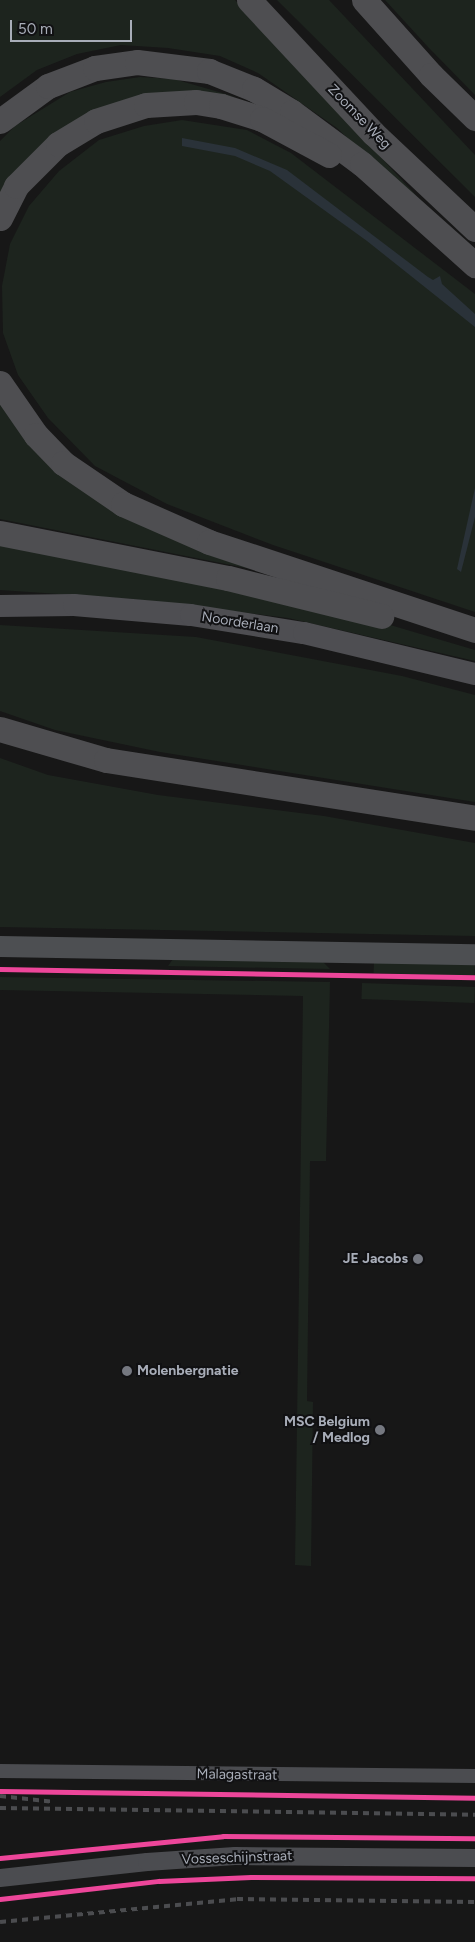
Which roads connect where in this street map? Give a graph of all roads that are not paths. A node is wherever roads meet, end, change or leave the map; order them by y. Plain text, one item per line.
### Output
1 (249, 0) edge
2 (364, 0) edge
3 (475, 118) edge
4 (0, 120) edge
5 (423, 217) junction
6 (0, 218) edge
7 (475, 229) edge
8 (475, 266) edge
9 (0, 383) edge
10 (0, 533) edge
11 (0, 606) edge
12 (475, 630) edge
13 (475, 643) edge
14 (475, 674) edge
15 (0, 729) edge
16 (475, 818) edge
17 (0, 946) edge
18 (475, 954) edge
19 (0, 1771) edge
20 (475, 1776) edge
21 (475, 1858) edge
22 (0, 1878) edge

1 - 7 highway, Zoomse Weg
2 - 3 highway
4 - 5 highway
5 - 6 highway
5 - 8 highway
9 - 12 highway
10 - 13 highway
11 - 14 highway, Noorderlaan
15 - 16 highway
17 - 18 main road
19 - 20 street, Malagastraat
21 - 22 street, Vosseschijnstraat

